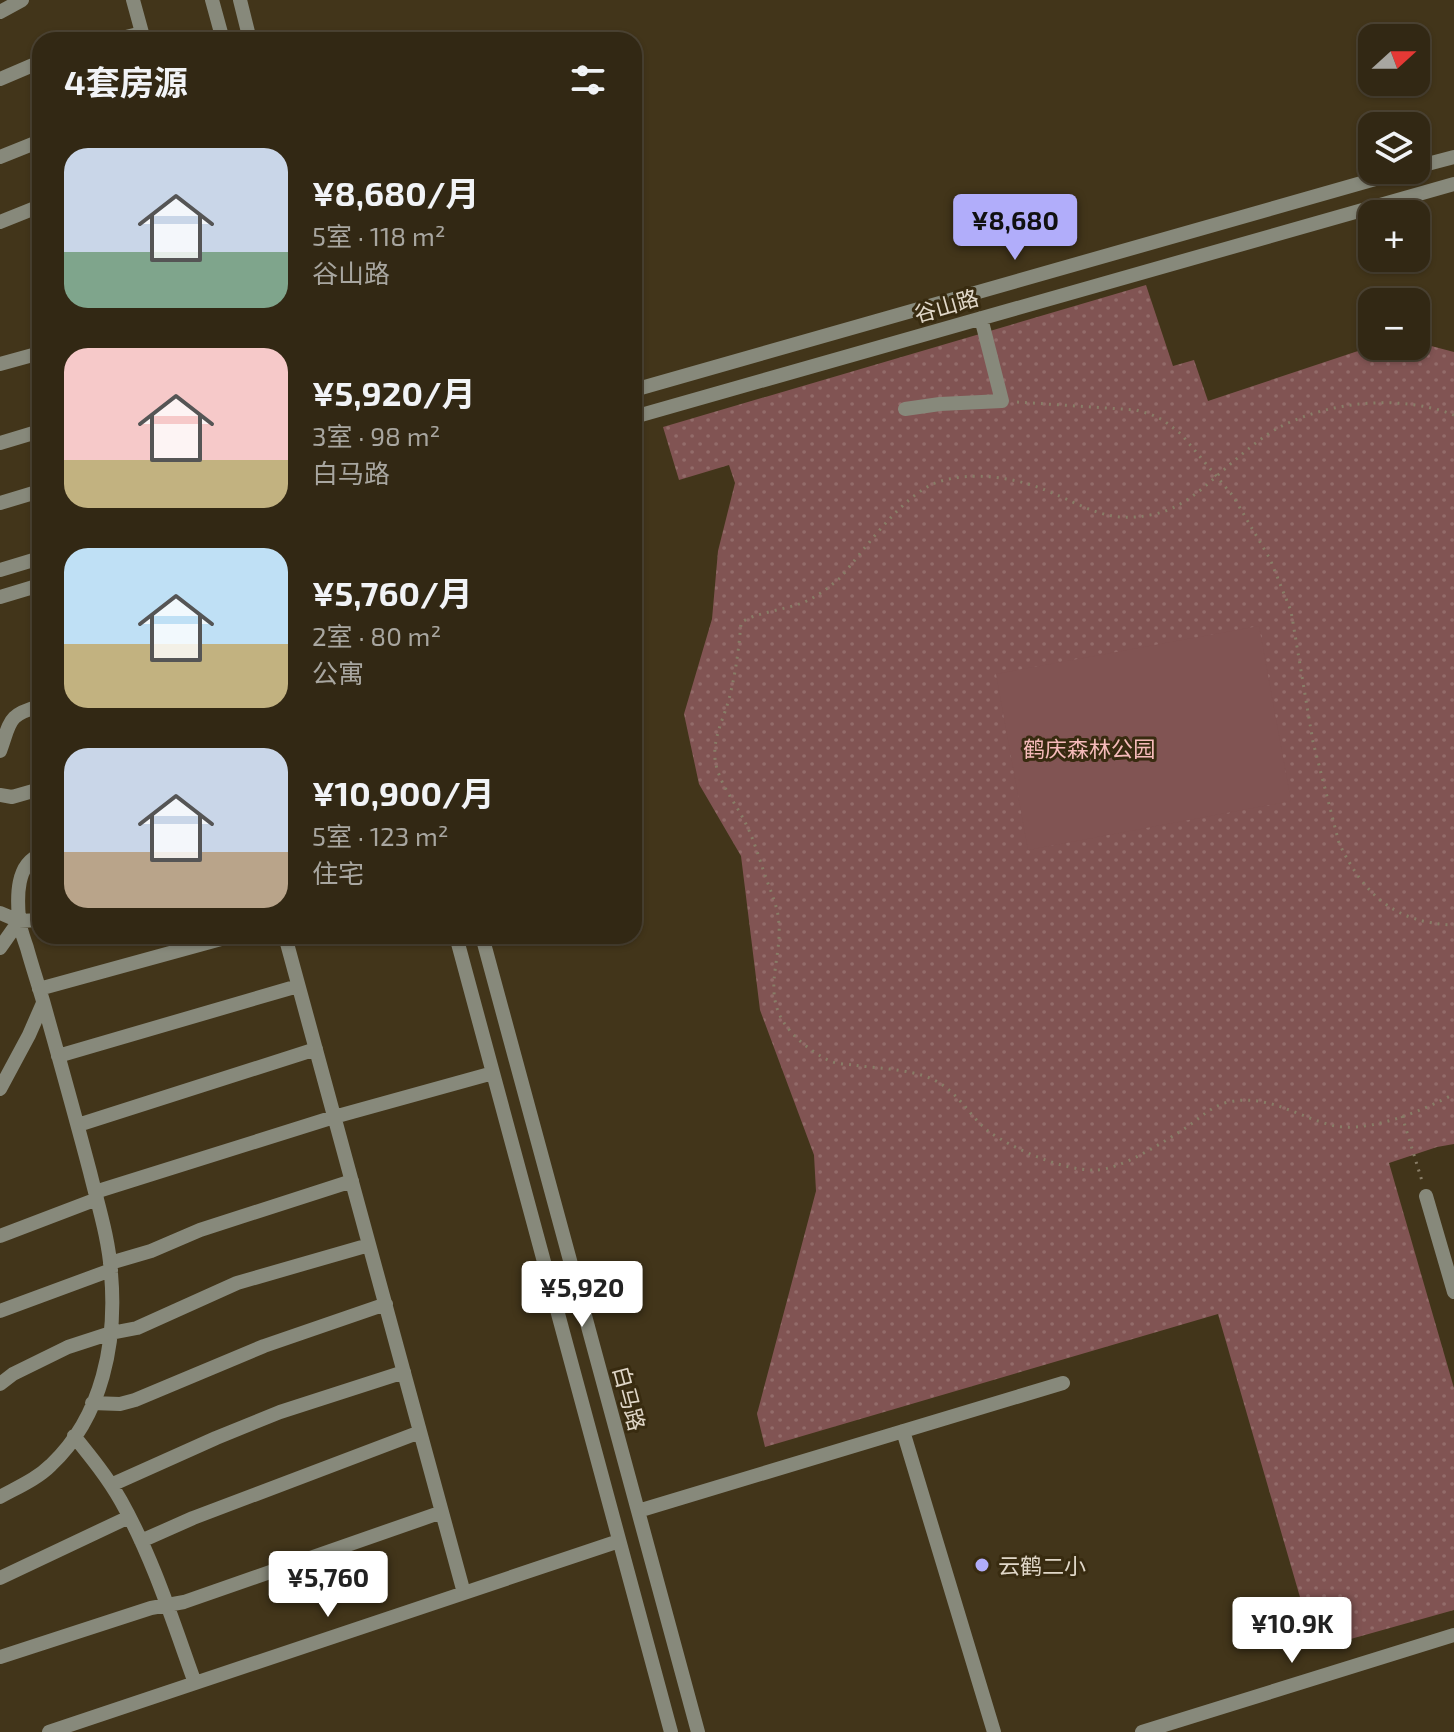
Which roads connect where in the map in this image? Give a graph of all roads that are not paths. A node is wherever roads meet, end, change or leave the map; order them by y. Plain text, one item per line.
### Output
1 (22, 0) edge
2 (133, 0) edge
3 (212, 0) edge
4 (240, 0) edge
5 (0, 12) edge
6 (142, 32) edge
7 (221, 32) edge
8 (248, 32) edge
9 (32, 65) edge
10 (0, 79) edge
11 (32, 144) edge
12 (0, 157) edge
13 (1454, 157) edge
14 (1430, 163) edge
15 (1358, 184) edge
16 (1454, 184) edge
17 (32, 209) edge
18 (0, 222) edge
19 (981, 318) junction
20 (32, 355) edge
21 (0, 364) edge
22 (642, 388) edge
23 (905, 409) dead end
24 (642, 415) edge
25 (32, 433) edge
26 (0, 443) edge
27 (32, 493) edge
28 (0, 503) edge
29 (32, 560) edge
30 (0, 570) edge
31 (32, 587) edge
32 (0, 597) edge
33 (32, 708) edge
34 (0, 751) edge
35 (32, 791) edge
36 (0, 795) edge
37 (32, 860) edge
38 (0, 913) edge
39 (32, 920) edge
40 (19, 921) junction
41 (207, 944) edge
42 (287, 944) edge
43 (458, 944) edge
44 (484, 944) edge
45 (0, 948) edge
46 (298, 986) junction
47 (41, 996) junction
48 (316, 1049) junction
49 (58, 1056) junction
50 (493, 1073) junction
51 (0, 1089) edge
52 (334, 1117) junction
53 (78, 1125) junction
54 (352, 1181) junction
55 (96, 1196) junction
56 (1426, 1196) road end
57 (0, 1236) edge
58 (369, 1245) junction
59 (111, 1266) junction
60 (1454, 1292) edge
61 (386, 1304) junction
62 (0, 1311) edge
63 (111, 1333) junction
64 (404, 1372) junction
65 (1063, 1383) dead end
66 (0, 1384) edge
67 (92, 1403) junction
68 (903, 1431) junction
69 (420, 1432) junction
70 (74, 1436) junction
71 (111, 1485) junction
72 (0, 1497) edge
73 (638, 1511) junction
74 (442, 1512) junction
75 (129, 1517) junction
76 (141, 1541) junction
77 (619, 1541) junction
78 (0, 1578) edge
79 (464, 1593) junction
80 (167, 1605) junction
81 (1454, 1635) edge
82 (0, 1657) edge
83 (195, 1683) junction
84 (49, 1732) edge
85 (671, 1732) edge
86 (698, 1732) edge
87 (994, 1732) edge
88 (1142, 1732) edge

1 - 5 street
2 - 6 street
3 - 7 street
4 - 8 street
9 - 10 street
11 - 12 street
13 - 14 street
15 - 22 street, 谷山路
16 - 19 street, 谷山路
17 - 18 street
19 - 23 street
19 - 24 street, 谷山路
20 - 21 street
25 - 26 street
27 - 28 street
29 - 30 street
31 - 32 street
33 - 34 street
35 - 36 street
37 - 40 street
38 - 40 street
39 - 40 street
40 - 45 street
40 - 47 street
41 - 47 street
42 - 46 street
43 - 50 street
44 - 73 street, 白马路
46 - 48 street
46 - 49 street
47 - 49 street
47 - 51 street
48 - 52 street
48 - 53 street
49 - 53 street
50 - 52 street
50 - 77 street
52 - 54 street
52 - 55 street
53 - 55 street
54 - 58 street
54 - 59 street
55 - 57 street
55 - 59 street
56 - 60 street
58 - 61 street
58 - 63 street
59 - 62 street
59 - 63 street
61 - 64 street
61 - 67 street
63 - 66 street
63 - 67 street
64 - 69 street
64 - 71 street
65 - 68 street
67 - 70 street
68 - 73 street
68 - 87 street
69 - 74 street
69 - 76 street
70 - 71 street
70 - 72 street
71 - 75 street
73 - 86 street, 白马路
74 - 79 street
74 - 80 street
75 - 76 street
75 - 78 street
76 - 80 street
77 - 79 street
77 - 85 street
79 - 83 street
80 - 82 street
80 - 83 street
81 - 88 street
83 - 84 street

